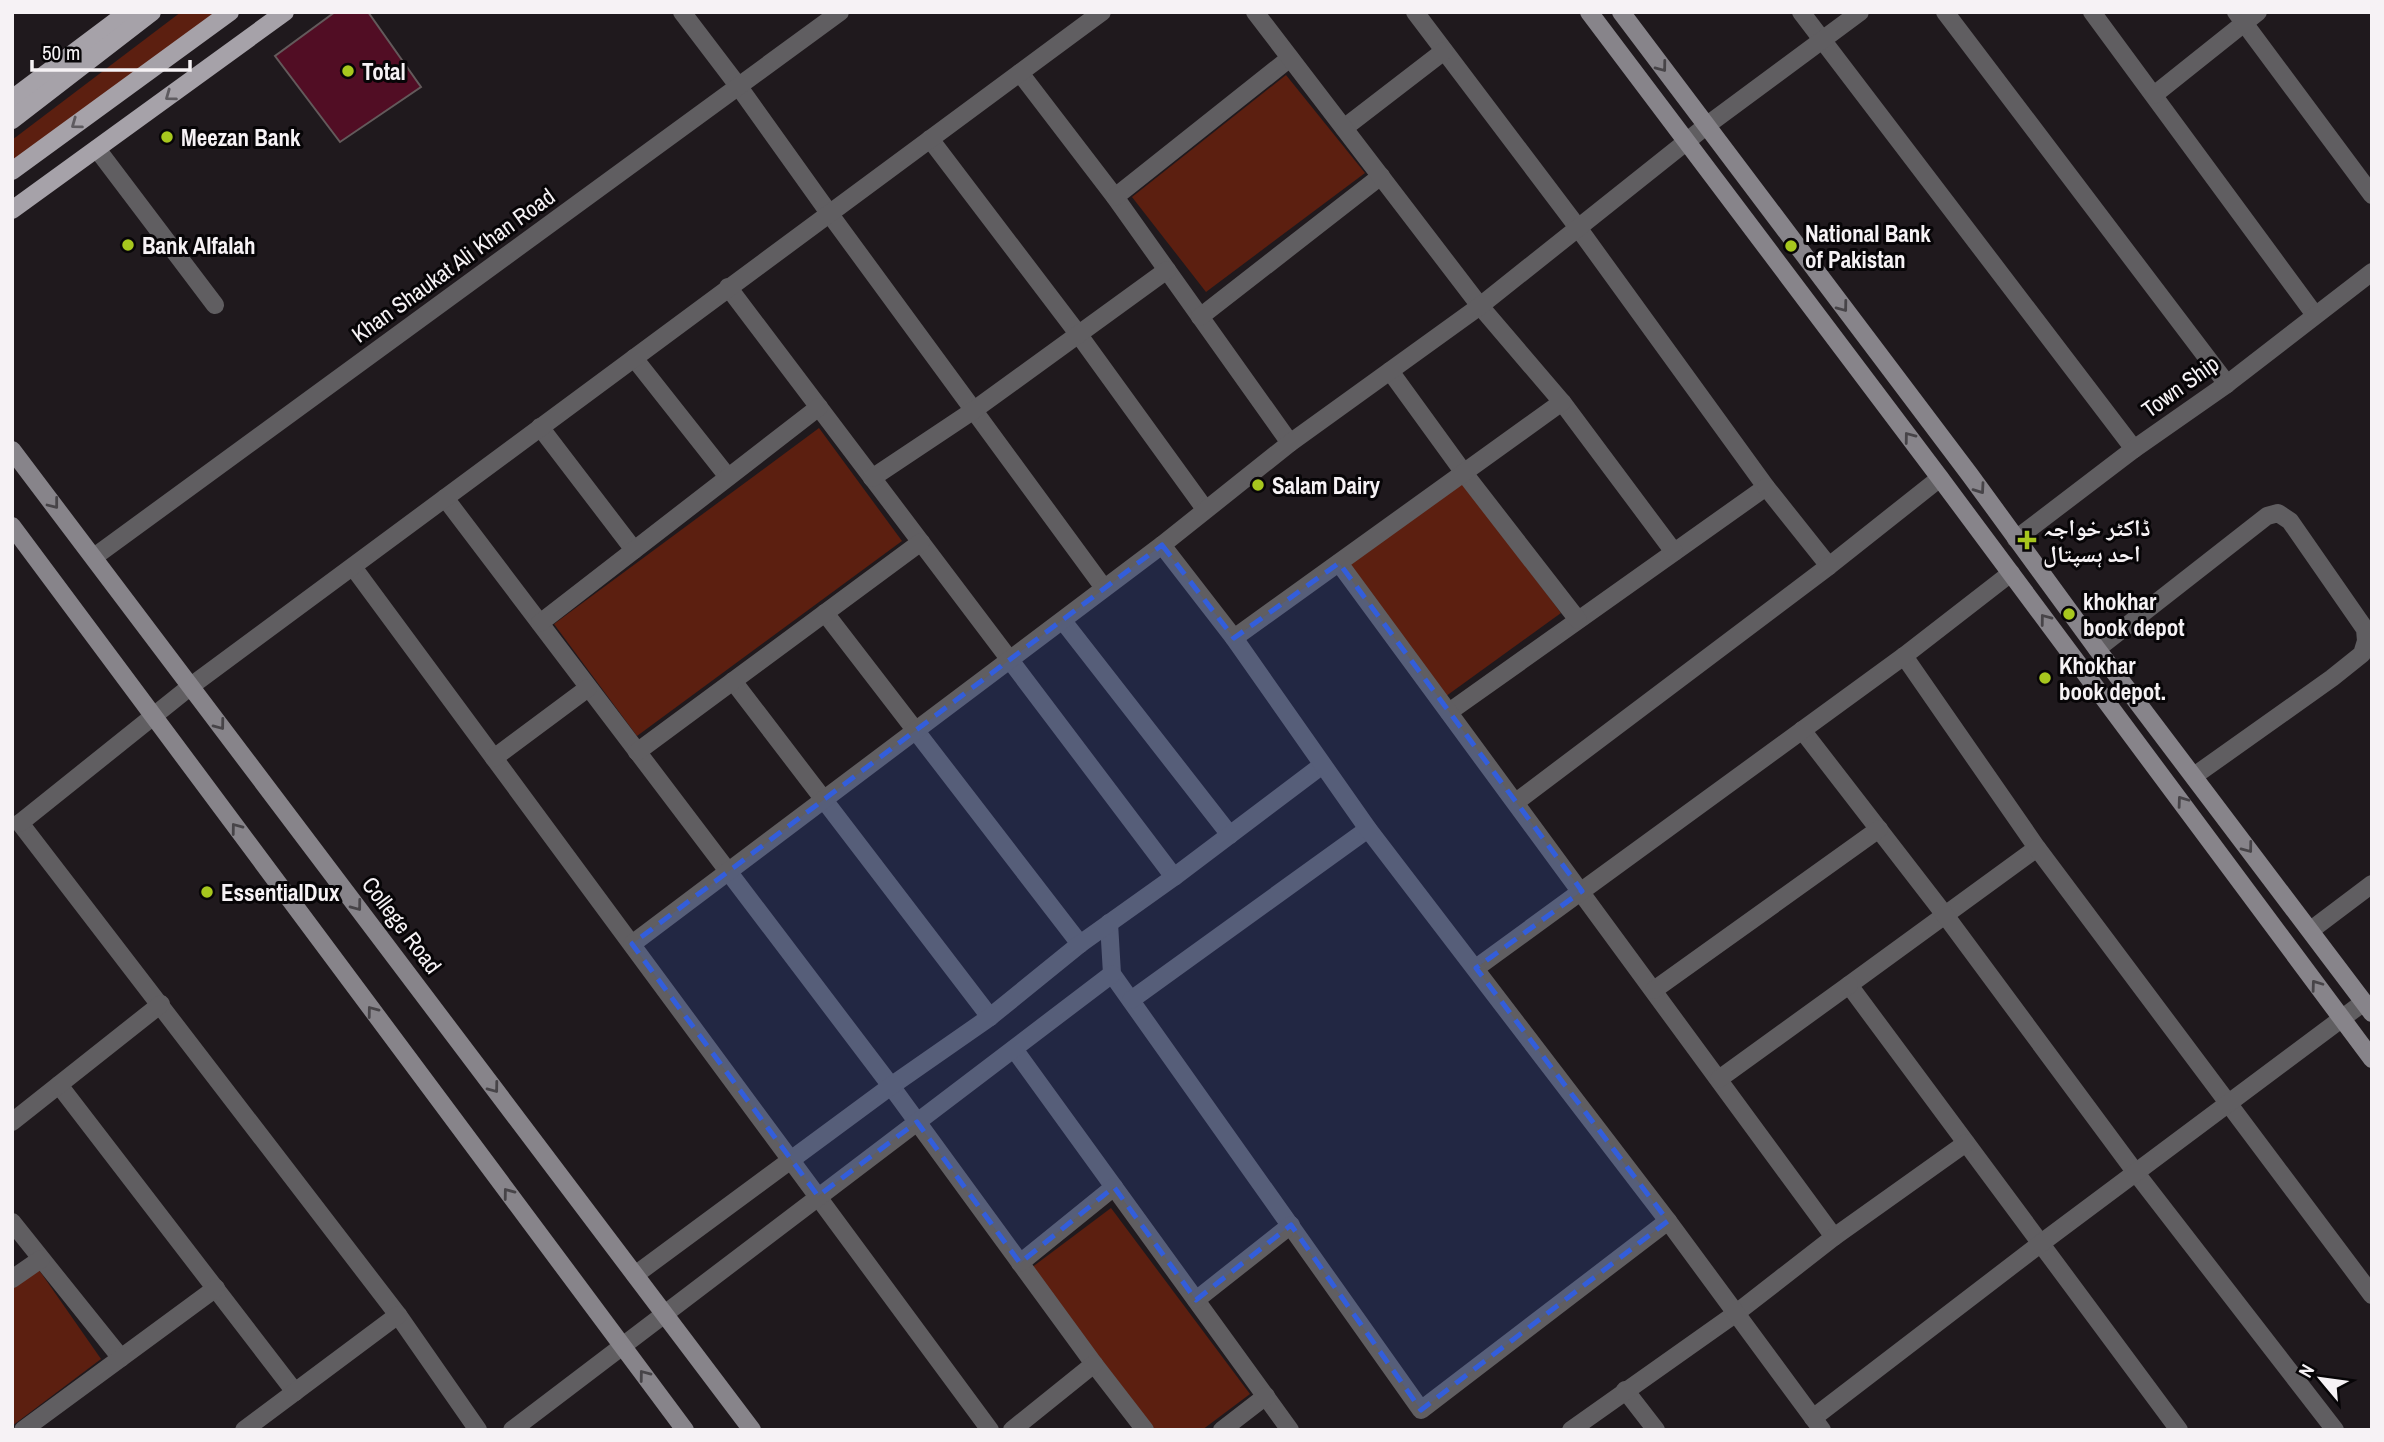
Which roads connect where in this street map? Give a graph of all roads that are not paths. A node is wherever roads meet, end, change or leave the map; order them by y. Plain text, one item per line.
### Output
1 (128, 12) edge
2 (152, 12) edge
3 (230, 12) edge
4 (285, 12) edge
5 (682, 12) edge
6 (840, 12) edge
7 (1102, 12) edge
8 (1255, 12) edge
9 (1415, 12) edge
10 (1589, 12) edge
11 (1621, 12) edge
12 (1801, 12) edge
13 (1860, 12) edge
14 (1945, 12) edge
15 (2092, 12) edge
16 (2246, 16) edge
17 (268, 19) edge
18 (1822, 40) junction
19 (1444, 51) junction
20 (1290, 58) junction
21 (1020, 73) junction
22 (739, 87) junction
23 (2154, 95) junction
24 (12, 99) edge
25 (12, 120) edge
26 (1706, 126) junction
27 (1344, 128) junction
28 (930, 139) junction
29 (1686, 142) junction
30 (97, 149) junction
31 (12, 171) edge
32 (1381, 176) junction
33 (2372, 195) edge
34 (1115, 197) junction
35 (12, 210) edge
36 (829, 213) junction
37 (1579, 229) junction
38 (1167, 270) junction
39 (2372, 272) edge
40 (728, 287) junction
41 (215, 305) dead end
42 (1480, 306) junction
43 (2315, 315) junction
44 (1200, 317) junction
45 (1079, 335) junction
46 (634, 358) junction
47 (1390, 371) junction
48 (2227, 384) junction
49 (1562, 402) junction
50 (819, 407) junction
51 (974, 410) junction
52 (540, 427) junction
53 (1290, 443) junction
54 (2134, 449) junction
55 (12, 450) edge
56 (1464, 473) junction
57 (728, 477) junction
58 (872, 478) junction
59 (1940, 478) junction
60 (1766, 487) junction
61 (445, 498) junction
62 (1205, 509) junction
63 (12, 526) edge
64 (2016, 539) junction
65 (920, 542) junction
66 (1162, 545) junction
67 (634, 550) junction
68 (1674, 552) junction
69 (94, 557) junction
70 (1339, 563) junction
71 (354, 566) junction
72 (1829, 566) junction
73 (2011, 573) junction
74 (1104, 588) junction
75 (825, 613) junction
76 (1578, 620) junction
77 (1063, 621) junction
78 (540, 624) junction
79 (1234, 638) junction
80 (2097, 649) junction
81 (1904, 656) junction
82 (1010, 660) junction
83 (733, 681) junction
84 (191, 686) junction
85 (588, 688) junction
86 (1449, 712) junction
87 (154, 718) junction
88 (1802, 730) junction
89 (916, 731) junction
90 (637, 752) junction
91 (494, 758) junction
92 (1321, 766) junction
93 (2194, 776) junction
94 (824, 800) junction
95 (1516, 802) junction
96 (15, 827) edge
97 (1368, 829) junction
98 (1879, 829) junction
99 (1230, 835) junction
100 (2037, 849) junction
101 (728, 872) junction
102 (1174, 877) junction
103 (2372, 884) edge
104 (1582, 891) junction
105 (1945, 915) junction
106 (1109, 923) junction
107 (2311, 930) junction
108 (632, 944) junction
109 (1080, 944) junction
110 (1476, 968) junction
111 (1112, 974) junction
112 (1849, 985) junction
113 (1654, 990) junction
114 (1131, 1000) junction
115 (161, 1004) junction
116 (2368, 1007) edge
117 (989, 1017) junction
118 (2342, 1019) junction
119 (1014, 1049) junction
120 (2372, 1059) edge
121 (1719, 1079) junction
122 (59, 1085) junction
123 (891, 1086) junction
124 (2228, 1104) junction
125 (12, 1122) edge
126 (917, 1122) junction
127 (1966, 1143) junction
128 (791, 1159) junction
129 (2136, 1173) junction
130 (1114, 1187) junction
131 (818, 1196) junction
132 (1668, 1221) junction
133 (12, 1222) edge
134 (1292, 1225) junction
135 (1834, 1237) junction
136 (2040, 1244) junction
137 (41, 1258) junction
138 (1020, 1262) junction
139 (635, 1275) junction
140 (12, 1279) edge
141 (216, 1289) junction
142 (2372, 1295) edge
143 (1196, 1300) junction
144 (665, 1314) junction
145 (1735, 1314) junction
146 (398, 1315) junction
147 (622, 1345) junction
148 (121, 1358) junction
149 (1094, 1364) junction
150 (1625, 1390) junction
151 (295, 1392) junction
152 (1266, 1396) junction
153 (1818, 1424) edge
154 (23, 1430) edge
155 (244, 1430) edge
156 (478, 1430) edge
157 (512, 1430) edge
158 (685, 1430) edge
159 (752, 1430) edge
160 (990, 1430) edge
161 (1012, 1430) edge
162 (1145, 1430) edge
163 (1222, 1430) edge
164 (1290, 1430) edge
165 (1571, 1430) edge
166 (1656, 1430) edge
167 (2179, 1430) edge
168 (2335, 1430) edge

1 - 24 main road
2 - 25 main road
3 -> 31 main road
4 - 17 main road
5 - 22 street
6 - 22 street, Khan Shaukat Ali Khan Road
7 - 21 street
8 - 20 street
9 - 19 street
10 - 29 main road
11 -> 26 main road
12 - 18 street
13 - 18 street
14 - 48 street
15 - 23 street
16 - 23 street
16 - 33 street
17 -> 30 main road
18 - 26 street
18 - 54 street
19 - 27 street
19 - 37 street
20 - 27 street
20 - 34 street
21 - 28 street
21 - 34 street
22 - 36 street
22 - 69 street, Khan Shaukat Ali Khan Road
23 - 43 street
26 - 29 street
26 -> 64 main road
27 - 32 street
28 - 36 street
28 - 45 street
29 - 37 street
59 -> 29 main road
30 - 35 main road
30 - 41 street
32 - 42 street
32 - 44 street
34 - 38 street
36 - 40 street
36 - 51 street
37 - 42 street
37 - 60 street
38 - 44 street
38 - 45 street
39 - 43 street, Town Ship
40 - 46 street
40 - 50 street
42 - 47 street
42 - 49 street
43 - 48 street, Town Ship
44 - 53 street
45 - 51 street
45 - 62 street
46 - 52 street
46 - 57 street
47 - 53 street
47 - 56 street
48 - 54 street, Town Ship
49 - 56 street
49 - 68 street
50 - 57 street
50 - 58 street
51 - 58 street
51 - 74 street
52 - 61 street
52 - 67 street
53 - 62 street
54 - 64 street, Town Ship
55 -> 69 main road, College Road
56 - 70 street
56 - 76 street
57 - 67 street
58 - 65 street
59 - 72 street
59 - 73 main road
60 - 68 street
60 - 72 street
61 - 71 street
61 - 78 street
62 - 66 street
63 - 87 main road
64 - 80 main road
65 - 75 street
65 - 82 street
66 - 74 street
66 - 79 street
67 - 78 street
68 - 76 street
69 - 84 main road, College Road
70 - 79 street
70 - 86 street
71 - 84 street
71 - 91 street
72 - 95 street
73 - 81 street
118 -> 73 main road
74 - 77 street
75 - 83 street
75 - 89 street
76 - 86 street
77 - 82 street
77 - 99 street
78 - 85 street
79 - 92 street
80 - 93 main road
80 - 93 street
81 - 88 street
81 - 100 street
82 - 89 street
82 - 102 street
83 - 90 street
83 - 94 street
84 - 87 street
84 -> 139 main road, College Road
85 - 90 street
85 - 91 street
86 - 95 street
87 - 96 street
147 -> 87 main road
88 - 98 street
88 - 104 street
89 - 94 street
89 - 109 street
90 - 101 street
91 - 108 street
92 - 97 street
92 - 99 street
93 -> 107 main road
94 - 101 street
94 - 117 street
95 - 104 street
96 - 115 street
97 - 110 street
97 - 114 street
98 - 105 street
98 - 113 street
99 - 102 street
100 - 105 street
100 - 124 street
101 - 108 street
101 - 123 street
102 - 106 street
103 - 107 street
104 - 110 street
104 - 113 street
105 - 112 street
105 - 129 street
106 - 109 street
106 - 111 street
107 - 116 main road
108 - 128 street
109 - 117 street
110 - 132 street
111 - 114 street
111 - 119 street
112 - 121 street
112 - 127 street
113 - 121 street
114 - 134 street
115 - 122 street
115 - 146 street
116 - 118 street
117 - 123 street
118 - 120 main road
118 - 124 street
119 - 126 street
119 - 130 street
121 - 135 street
122 - 125 street
122 - 141 street
123 - 126 street
123 - 128 street
124 - 129 street
124 - 142 street
126 - 131 street
126 - 138 street
127 - 135 street
127 - 136 street
128 - 131 street
128 - 139 street
129 - 136 street
129 - 168 street
130 - 138 street
130 - 143 street
131 - 144 street
131 - 160 street
132 - 134 street
132 - 145 street
133 - 137 street
134 - 143 street
135 - 145 street
136 - 153 street
136 - 167 street
137 - 140 street
137 - 148 street
138 - 149 street
139 - 144 main road, College Road
141 - 148 street
141 - 151 street
143 - 152 street
144 - 147 street
144 - 159 main road, College Road
145 - 150 street
145 - 153 street
146 - 151 street
146 - 156 street
147 - 157 street
158 -> 147 main road
148 - 154 street
149 - 161 street
149 - 162 street
150 - 165 street
150 - 166 street
151 - 155 street
152 - 163 street
152 - 164 street

